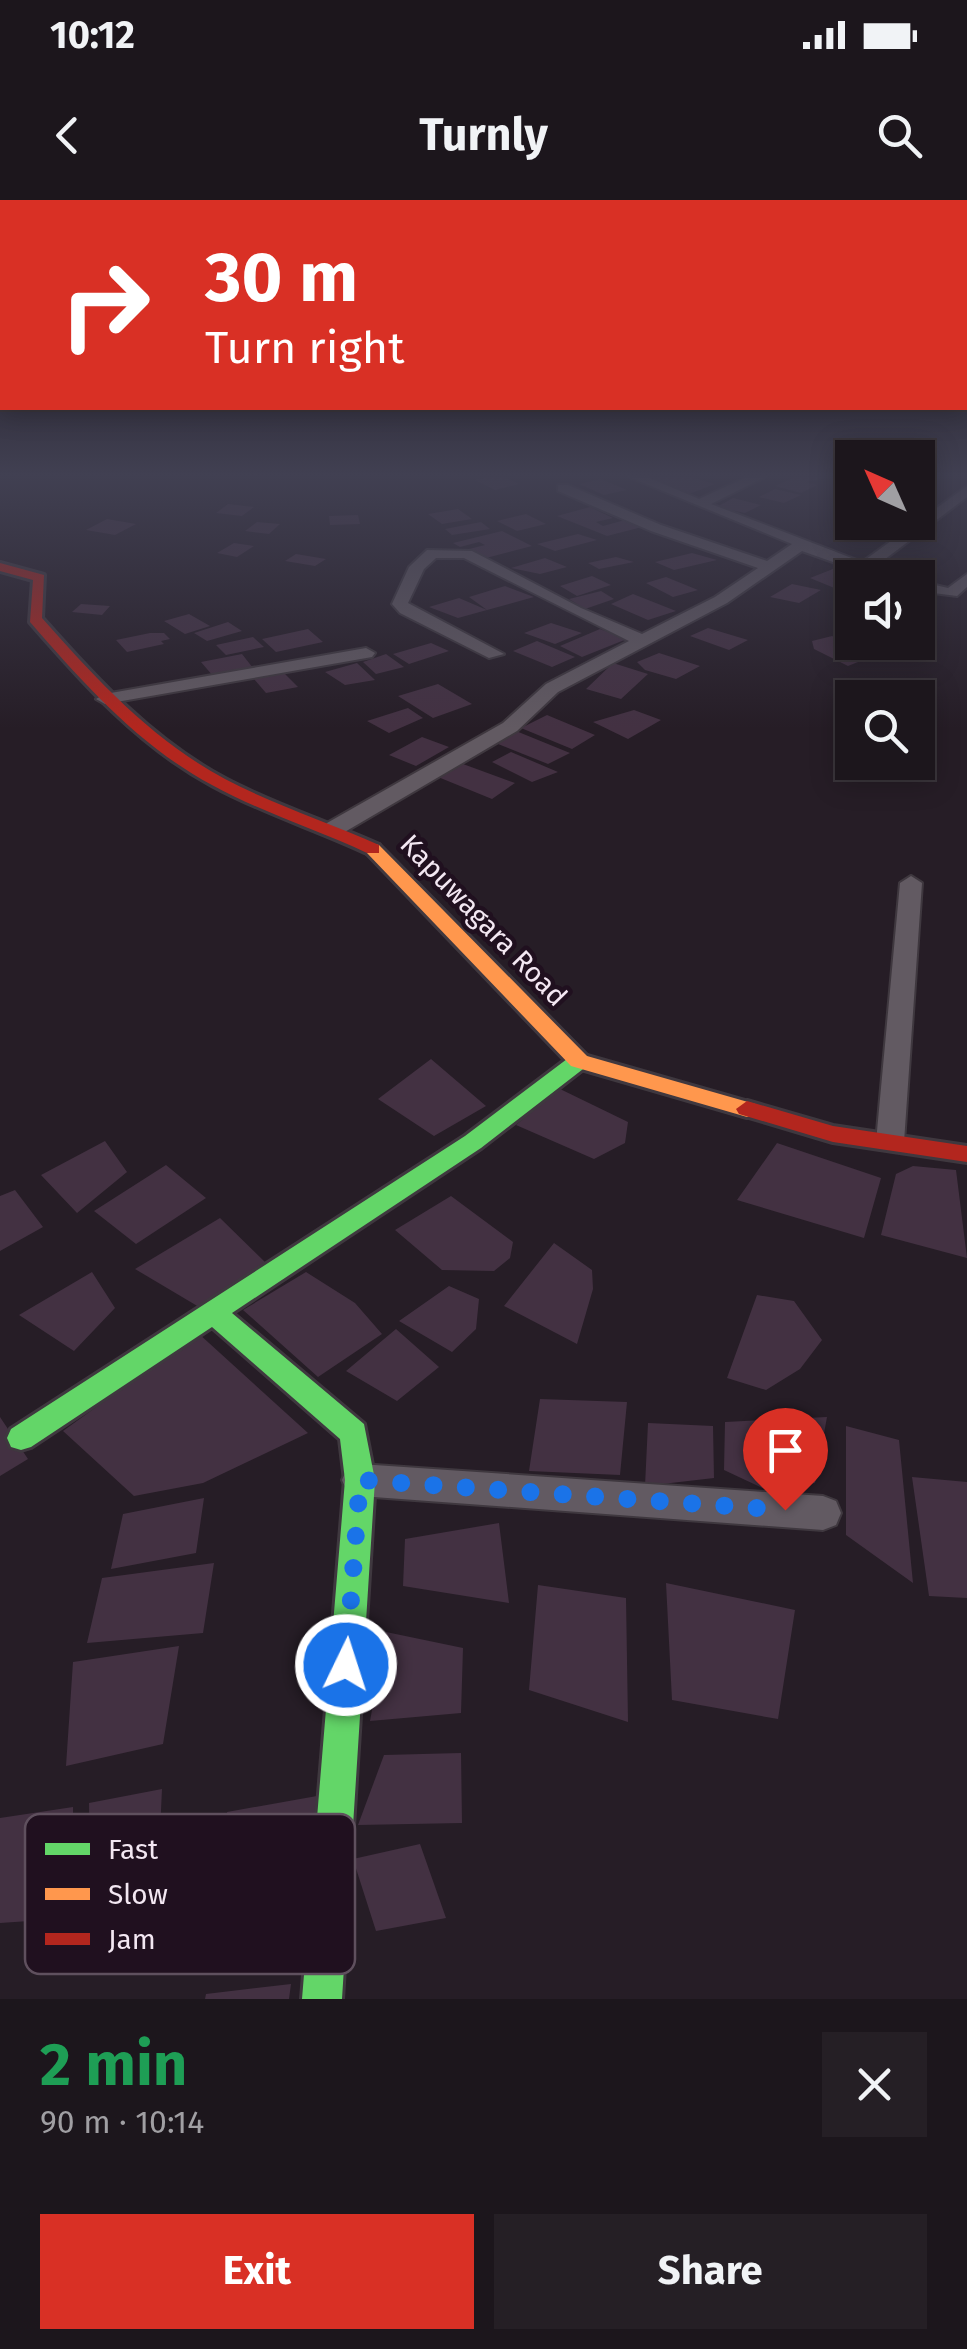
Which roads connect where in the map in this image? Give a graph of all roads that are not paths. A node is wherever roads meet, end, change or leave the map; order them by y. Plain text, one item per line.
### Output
1 (423, 561) edge
2 (480, 561) edge
3 (753, 561) edge
4 (776, 561) edge
5 (768, 566) junction
6 (0, 567) edge
7 (967, 579) edge
8 (959, 596) edge
9 (643, 642) junction
10 (366, 653) dead end
11 (496, 654) dead end
12 (105, 699) junction
13 (335, 828) junction
14 (911, 883) dead end
15 (579, 1061) junction
16 (890, 1142) junction
17 (967, 1154) edge
18 (213, 1312) junction
19 (21, 1438) dead end
20 (360, 1480) junction
21 (823, 1513) dead end
22 (336, 1814) edge
23 (324, 1974) edge
24 (322, 1999) edge

1 - 11 street
2 - 9 street
3 - 5 street
4 - 5 street
5 - 9 street
6 - 12 street, Kapuwagara Road
7 - 8 street
9 - 13 street
10 - 12 street
12 - 13 street, Kapuwagara Road
13 - 15 street, Kapuwagara Road
14 - 16 street
15 - 16 street
15 - 18 street
16 - 17 street
18 - 19 street
18 - 20 street
20 - 21 street
20 - 22 street
23 - 24 street

